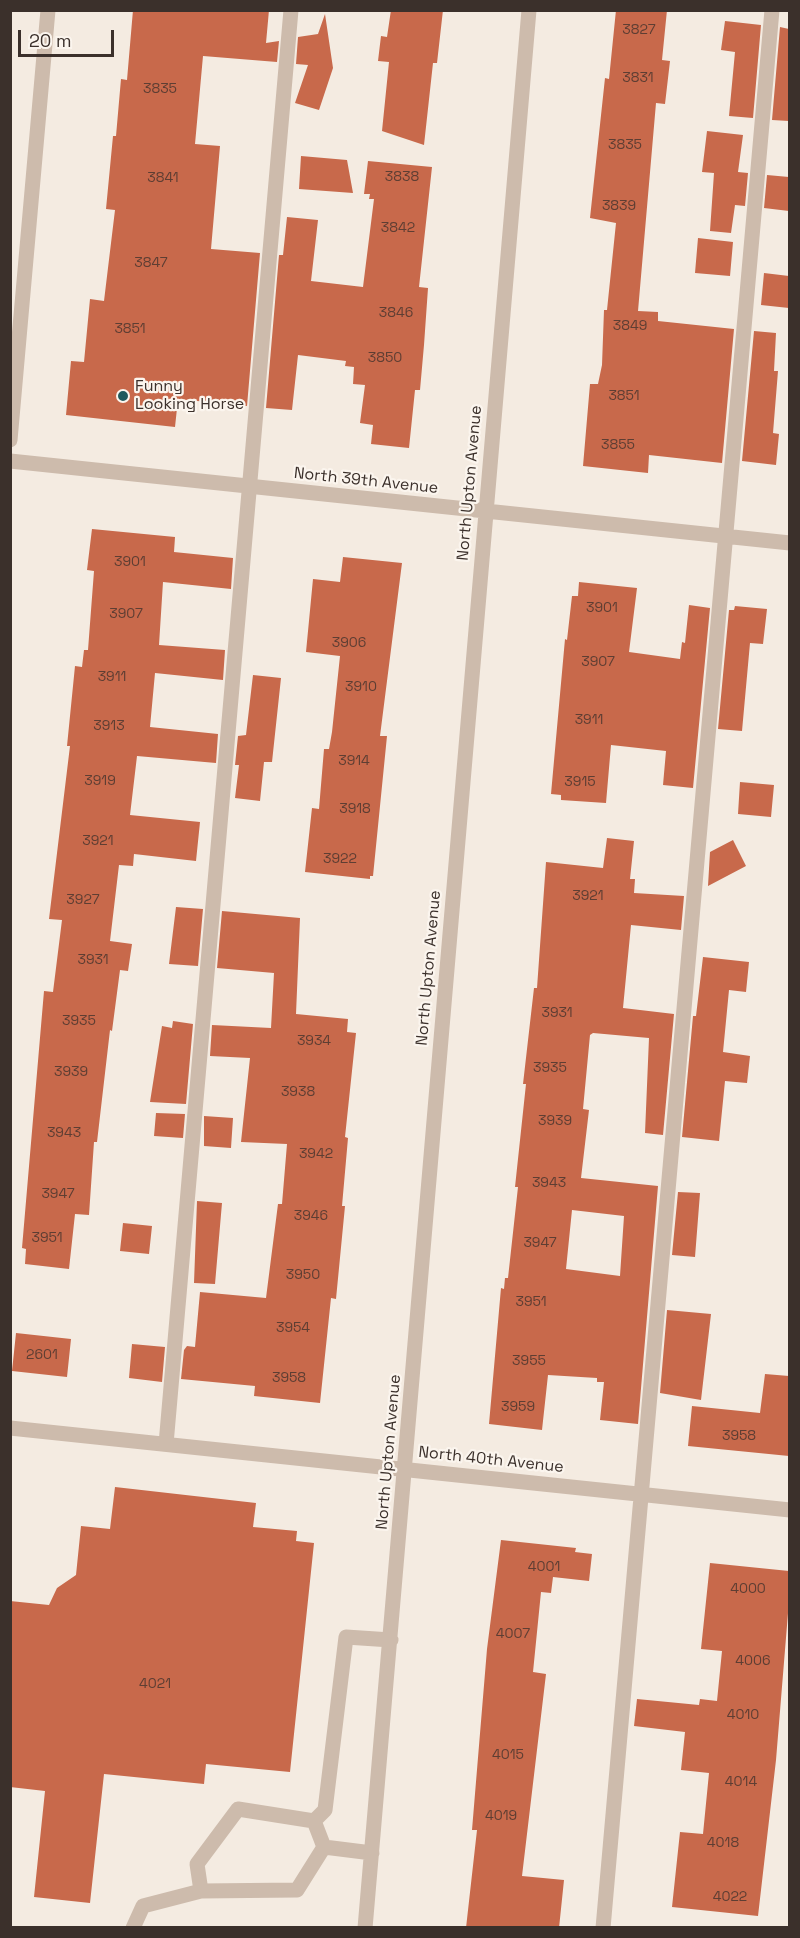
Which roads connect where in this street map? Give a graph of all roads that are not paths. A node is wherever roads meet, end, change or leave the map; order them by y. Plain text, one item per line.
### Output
1 (48, 10) edge
2 (291, 10) edge
3 (529, 10) edge
4 (772, 10) edge
5 (10, 440) edge
6 (10, 461) edge
7 (250, 487) junction
8 (486, 511) junction
9 (727, 537) junction
10 (789, 543) edge
11 (10, 1428) edge
12 (166, 1444) junction
13 (405, 1469) junction
14 (642, 1494) junction
15 (789, 1510) edge
16 (391, 1640) junction
17 (314, 1821) junction
18 (324, 1848) junction
19 (372, 1853) junction
20 (201, 1891) junction
21 (133, 1928) edge
22 (365, 1928) edge
23 (603, 1928) edge

1 - 5 street
2 - 7 street
3 - 8 street, North Upton Avenue
4 - 9 street
6 - 7 street, North 39th Avenue
7 - 8 street, North 39th Avenue
7 - 12 street
8 - 9 street, North 39th Avenue
8 - 13 street, North Upton Avenue
9 - 10 street, North 39th Avenue
9 - 14 street
11 - 12 street, North 40th Avenue
12 - 13 street, North 40th Avenue
13 - 14 street, North 40th Avenue
13 - 16 street, North Upton Avenue
14 - 15 street, North 40th Avenue
14 - 23 street
16 - 17 street
16 - 19 street, North Upton Avenue
17 - 18 street
17 - 20 street
18 - 19 street
18 - 20 street
19 - 22 street, North Upton Avenue
20 - 21 street

